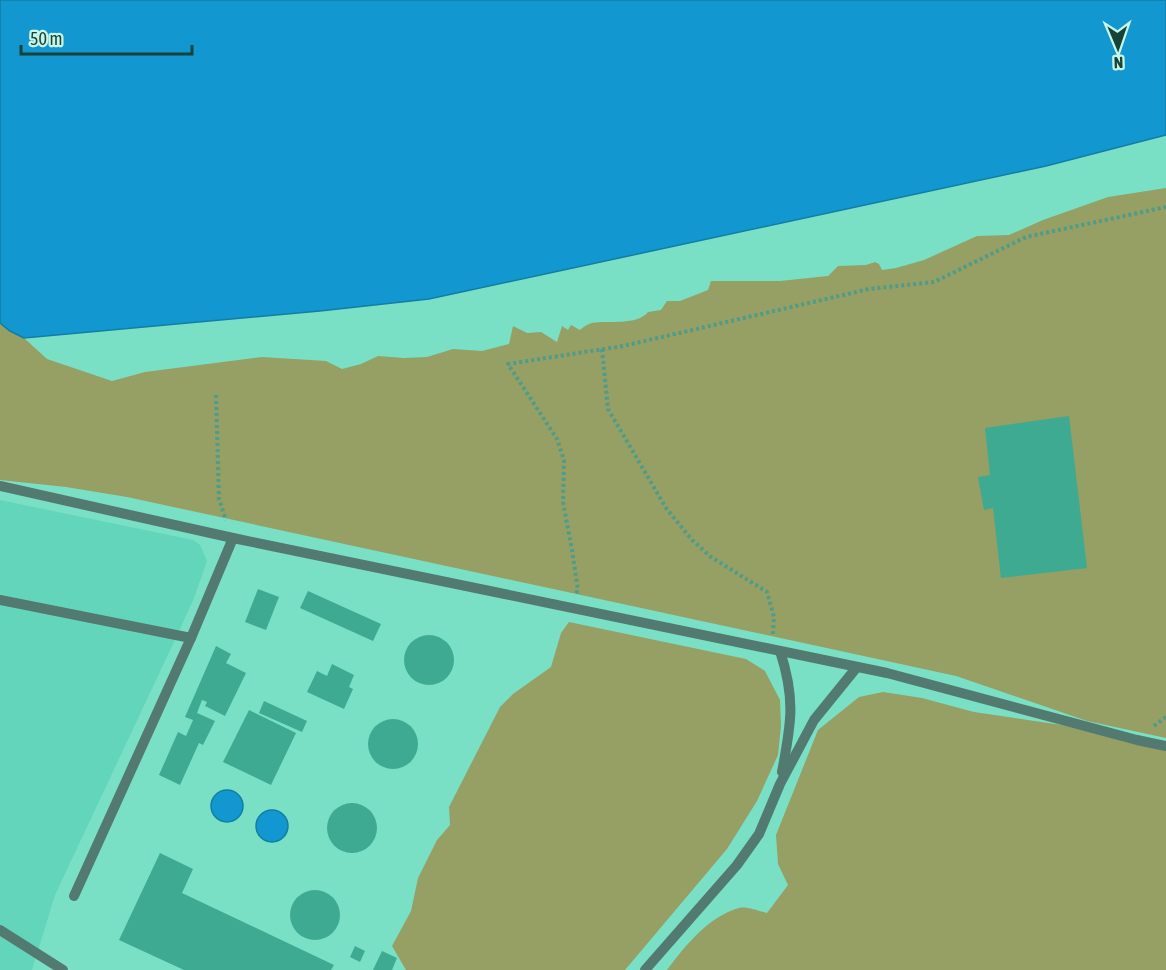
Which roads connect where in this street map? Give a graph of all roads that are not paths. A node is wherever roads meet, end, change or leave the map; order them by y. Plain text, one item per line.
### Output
1 (0, 486) edge
2 (233, 538) junction
3 (0, 600) edge
4 (190, 638) junction
5 (776, 651) junction
6 (857, 667) junction
7 (1166, 746) edge
8 (780, 784) junction
9 (74, 896) dead end
10 (0, 930) edge
11 (63, 970) edge
12 (645, 970) edge

1 - 2 street
2 - 4 street
2 - 5 street
3 - 4 street
4 - 9 street
5 - 6 street
5 - 8 street
6 - 7 street
6 - 8 street
8 - 12 street
10 - 11 street

